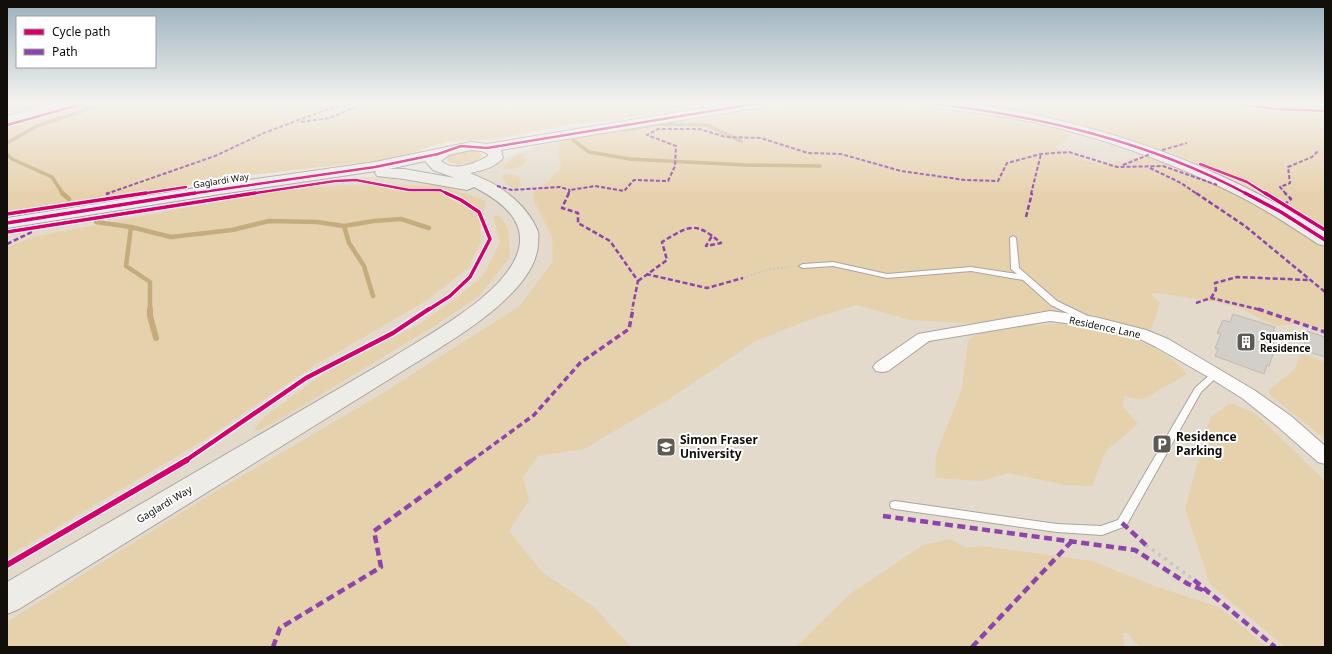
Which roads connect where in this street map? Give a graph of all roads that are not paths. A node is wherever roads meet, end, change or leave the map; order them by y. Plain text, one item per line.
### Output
1 (576, 134) edge
2 (1090, 134) edge
3 (490, 157) junction
4 (443, 164) junction
5 (344, 171) junction
6 (496, 192) junction
7 (7, 223) edge
8 (1013, 238) dead end
9 (1325, 240) edge
10 (803, 266) road end
11 (1026, 278) junction
12 (1095, 322) junction
13 (882, 367) dead end
14 (1216, 374) junction
15 (1325, 458) edge
16 (895, 505) dead end
17 (7, 599) edge

1 - 3 street
2 - 9 street
3 - 4 street
3 - 4 street
3 - 6 street
4 - 5 street, Gaglardi Way
4 - 6 street, Gaglardi Way
5 - 6 street
5 - 7 street, Gaglardi Way
6 - 17 street, Gaglardi Way
8 - 11 lane
10 - 11 lane
11 - 12 lane
12 - 13 street, Residence Lane
12 - 14 street, Residence Lane
14 - 15 street, Residence Lane
14 - 16 lane

